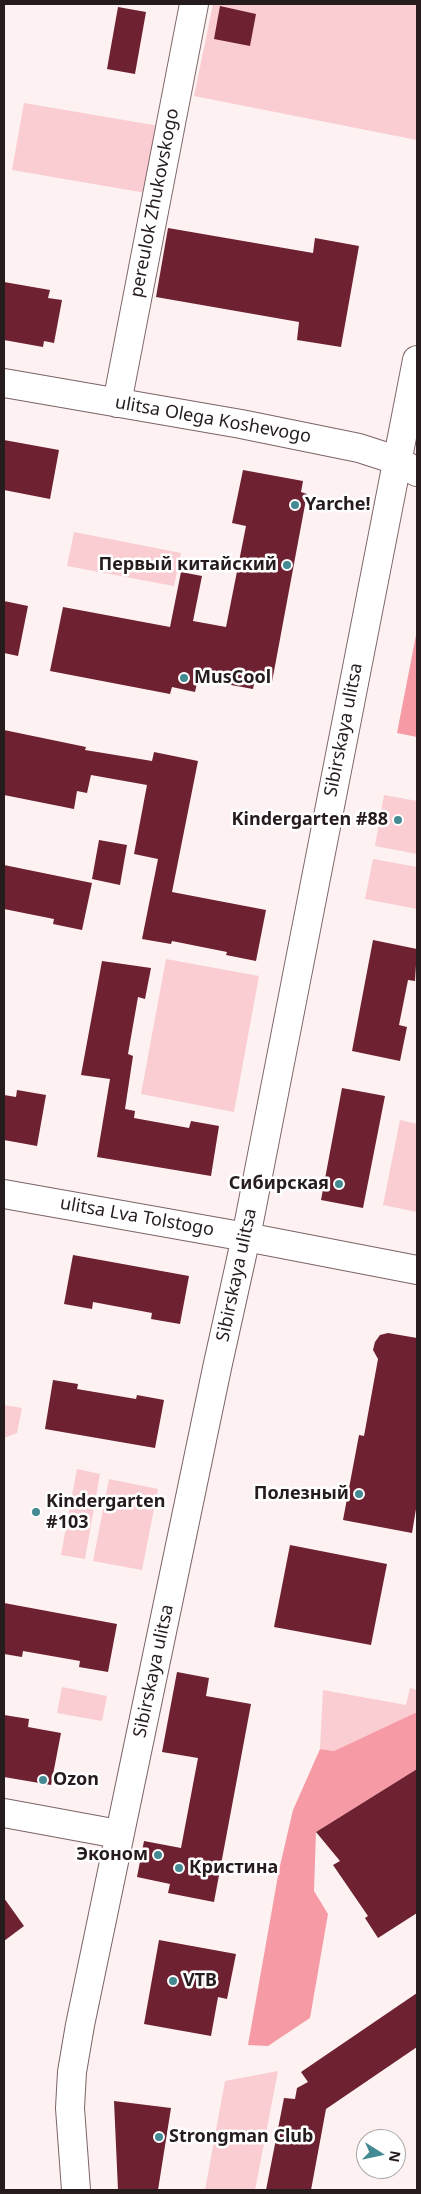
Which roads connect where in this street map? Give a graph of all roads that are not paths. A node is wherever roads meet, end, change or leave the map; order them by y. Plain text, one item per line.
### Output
1 (194, 4) edge
2 (417, 360) edge
3 (4, 383) edge
4 (117, 403) junction
5 (407, 466) edge
6 (4, 1194) edge
7 (246, 1237) junction
8 (417, 1270) edge
9 (4, 1813) edge
10 (118, 1834) junction
11 (76, 2190) edge

1 - 4 main road, pereulok Zhukovskogo
2 - 5 main road, Sibirskaya ulitsa
3 - 4 main road, ulitsa Olega Koshevogo
4 - 5 main road, ulitsa Olega Koshevogo
5 - 7 main road, Sibirskaya ulitsa
6 - 7 main road, ulitsa Lva Tolstogo
7 - 8 main road, ulitsa Lva Tolstogo
7 - 10 main road, Sibirskaya ulitsa
9 - 10 main road
10 - 11 main road, Sibirskaya ulitsa

